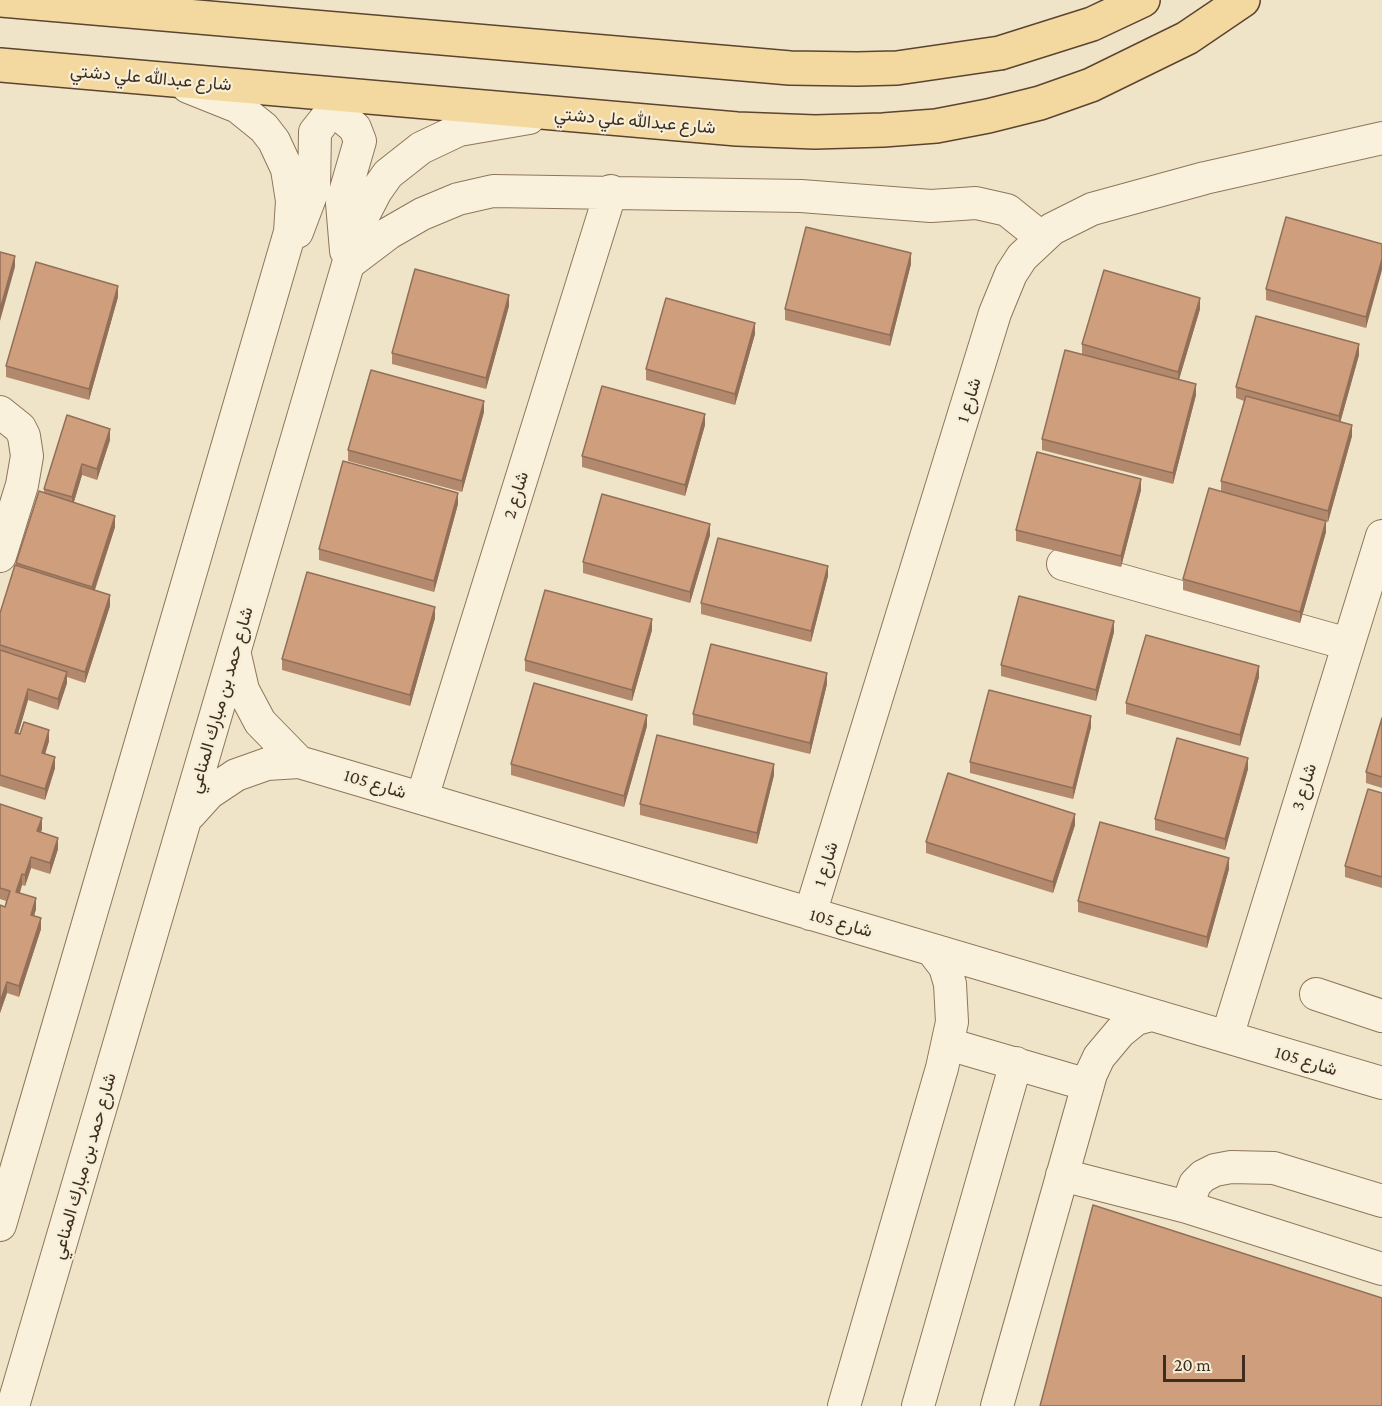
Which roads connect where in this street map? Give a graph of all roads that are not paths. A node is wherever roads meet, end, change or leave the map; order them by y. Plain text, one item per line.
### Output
1 (0, 0) edge
2 (1143, 0) edge
3 (1243, 0) edge
4 (70, 7) junction
5 (0, 18) edge
6 (0, 65) edge
7 (167, 79) junction
8 (556, 115) junction
9 (1382, 138) edge
10 (610, 191) junction
11 (1042, 238) junction
12 (348, 264) junction
13 (280, 268) junction
14 (0, 412) edge
15 (1382, 536) edge
16 (0, 556) edge
17 (1063, 564) dead end
18 (1348, 644) junction
19 (234, 654) junction
20 (299, 762) junction
21 (422, 798) junction
22 (187, 817) junction
23 (810, 914) junction
24 (932, 950) junction
25 (1316, 994) dead end
26 (1151, 1015) junction
27 (1382, 1016) edge
28 (1227, 1037) junction
29 (948, 1044) junction
30 (1016, 1063) junction
31 (1382, 1083) edge
32 (1088, 1085) junction
33 (1065, 1167) junction
34 (1190, 1200) junction
35 (1382, 1201) edge
36 (0, 1225) edge
37 (1382, 1269) edge
38 (13, 1406) edge
39 (844, 1406) edge
40 (918, 1406) edge
41 (997, 1406) edge

1 - 4 main road
2 - 4 main road
3 - 8 main road, شارع عبدالله علي دشتي
4 - 5 main road
6 - 7 main road, شارع عبدالله علي دشتي
7 - 8 main road, شارع عبدالله علي دشتي
7 - 13 street
8 - 12 street, شارع حمد بن مبارك المناعي
9 - 11 street, شارع 1
10 - 11 street
10 - 12 street
10 - 21 street, شارع 2
11 - 23 street, شارع 1
12 - 13 street
12 - 19 street, شارع حمد بن مبارك المناعي
13 - 36 street
14 - 16 street
15 - 18 street, شارع 3
17 - 18 street
18 - 28 street, شارع 3
19 - 20 street, شارع 105
19 - 22 street, شارع حمد بن مبارك المناعي
20 - 21 street, شارع 105
20 - 22 street, شارع 105
21 - 23 street, شارع 105
22 - 38 street, شارع حمد بن مبارك المناعي
23 - 24 street, شارع 105
24 - 26 street, شارع 105
24 - 29 street
25 - 27 street
26 - 28 street, شارع 105
26 - 32 street
28 - 31 street, شارع 105
29 - 30 street
29 - 39 street
30 - 32 street
30 - 40 street
32 - 33 street
33 - 34 street
33 - 41 street
34 - 35 street
34 - 37 street

